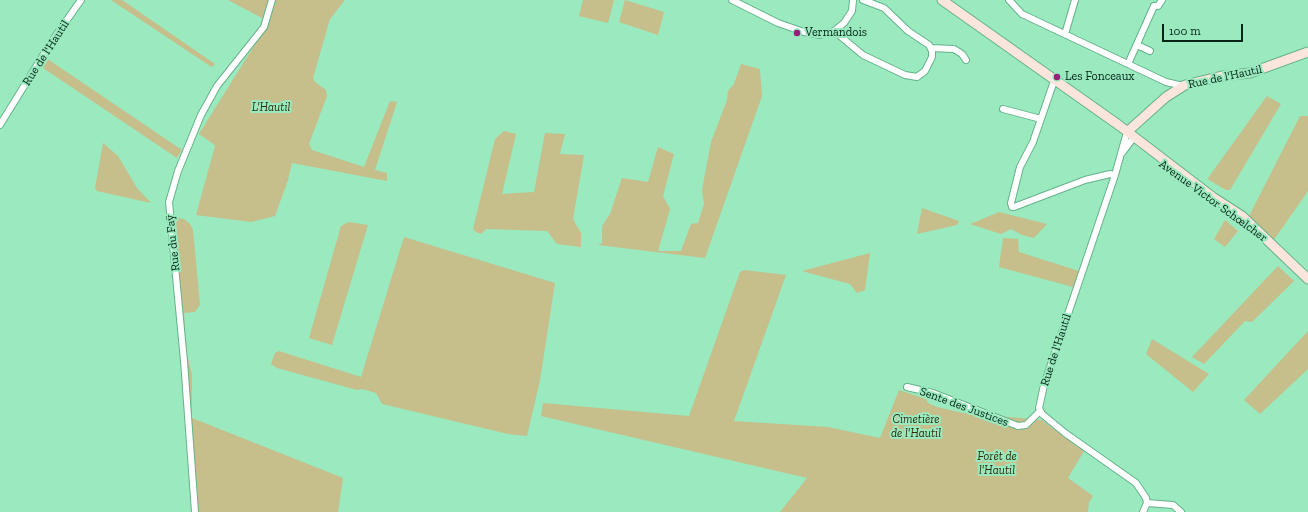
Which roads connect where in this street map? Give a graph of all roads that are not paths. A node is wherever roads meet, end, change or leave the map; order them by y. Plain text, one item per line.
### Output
1 (81, 0) edge
2 (272, 0) edge
3 (732, 0) edge
4 (747, 0) edge
5 (853, 0) edge
6 (863, 0) edge
7 (935, 0) edge
8 (942, 0) edge
9 (1009, 0) edge
10 (1075, 0) edge
11 (1150, 0) edge
12 (1162, 0) edge
13 (744, 6) junction
14 (1154, 6) junction
15 (834, 32) junction
16 (1065, 34) junction
17 (1137, 45) junction
18 (931, 48) junction
19 (1150, 51) dead end
20 (1308, 52) edge
21 (966, 60) dead end
22 (1128, 64) junction
23 (1053, 84) junction
24 (1176, 87) junction
25 (1003, 110) dead end
26 (1041, 119) junction
27 (0, 125) edge
28 (1129, 137) junction
29 (1115, 175) junction
30 (1308, 279) edge
31 (907, 387) dead end
32 (1040, 411) junction
33 (1147, 503) junction
34 (195, 512) edge
35 (1143, 512) edge
36 (1181, 512) edge

1 - 27 street, Rue de l'Hautil
2 - 34 street, Rue du Faÿ
3 - 13 street
4 - 13 street
5 - 15 street
6 - 18 street
7 - 23 main road
8 - 28 main road
9 - 16 street
10 - 16 street
11 - 14 street
12 - 14 street
13 - 15 street
14 - 17 street
15 - 18 street
16 - 22 street
17 - 19 street
17 - 22 street
18 - 21 street
20 - 24 main road, Rue de l'Hautil
22 - 24 street
23 - 26 street
23 - 28 main road
24 - 28 main road, Rue de l'Hautil
25 - 26 street
26 - 29 street
28 - 29 street, Rue de l'Hautil
28 - 30 main road, Avenue Victor Schœlcher
29 - 32 street, Rue de l'Hautil
31 - 32 street, Sente des Justices
32 - 33 street
33 - 35 street
33 - 36 street

